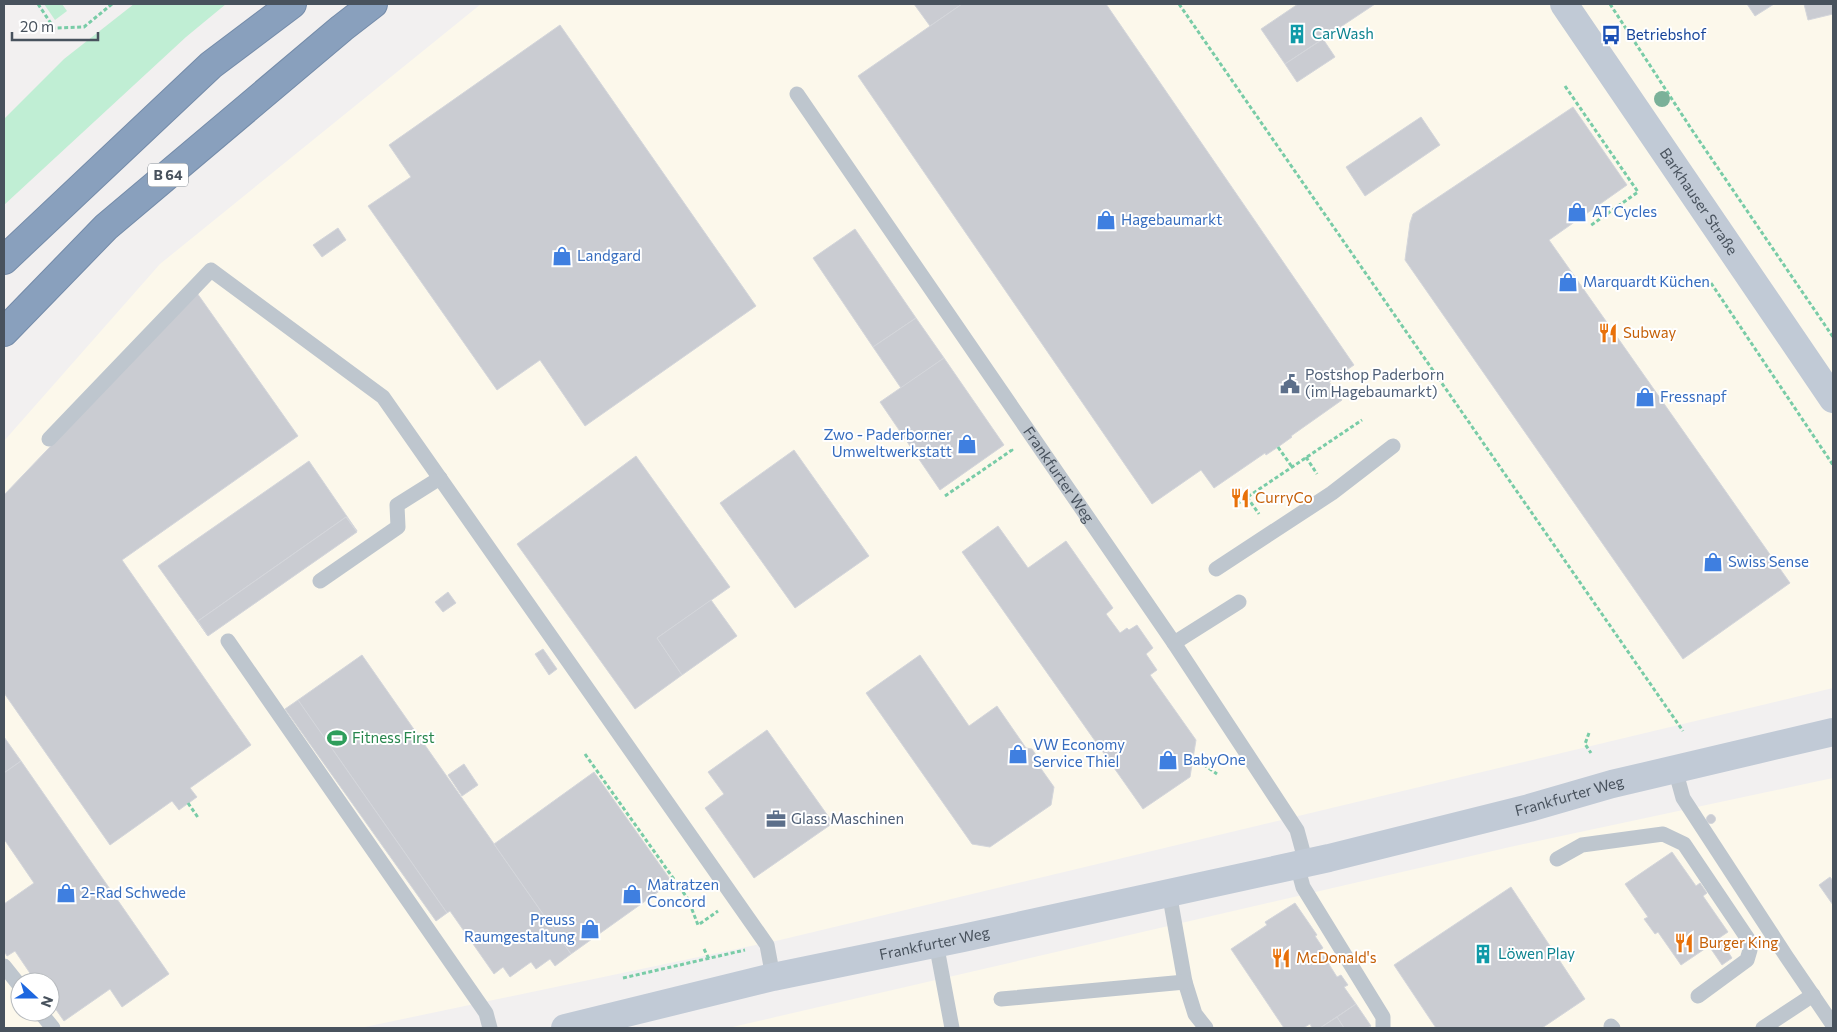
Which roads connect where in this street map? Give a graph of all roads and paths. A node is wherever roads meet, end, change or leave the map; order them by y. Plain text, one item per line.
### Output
1 (38, 4) edge
2 (112, 4) edge
3 (292, 4) edge
4 (373, 4) edge
5 (1179, 4) edge
6 (1564, 4) edge
7 (1610, 4) edge
8 (1565, 86) dead end
9 (797, 94) dead end
10 (1590, 226) dead end
11 (4, 260) edge
12 (1711, 284) dead end
13 (4, 332) edge
14 (1833, 337) edge
15 (1833, 399) edge
16 (1362, 420) dead end
17 (49, 438) dead end
18 (1008, 444) dead end
19 (1393, 446) dead end
20 (1278, 447) dead end
21 (1306, 457) junction
22 (1833, 465) edge
23 (1292, 466) junction
24 (1317, 474) dead end
25 (440, 478) junction
26 (945, 496) dead end
27 (1247, 497) junction
28 (1237, 504) dead end
29 (1259, 514) dead end
30 (1216, 569) dead end
31 (320, 581) dead end
32 (1238, 602) dead end
33 (228, 641) dead end
34 (1174, 642) junction
35 (1683, 732) dead end
36 (1833, 732) edge
37 (1589, 733) dead end
38 (585, 754) dead end
39 (1591, 754) dead end
40 (1193, 757) dead end
41 (1675, 770) junction
42 (1217, 774) dead end
43 (188, 803) dead end
44 (199, 819) dead end
45 (1557, 860) dead end
46 (1302, 864) junction
47 (1169, 892) junction
48 (710, 917) dead end
49 (936, 943) junction
50 (767, 945) junction
51 (704, 950) dead end
52 (709, 960) junction
53 (774, 977) junction
54 (623, 978) dead end
55 (1185, 982) junction
56 (1813, 995) junction
57 (1698, 996) dead end
58 (1001, 1000) dead end
59 (1833, 1025) edge
60 (490, 1028) edge
61 (565, 1028) edge
62 (952, 1028) edge
63 (1206, 1028) edge
64 (1383, 1028) edge
65 (1763, 1028) edge

1 - 2 path
3 - 11 highway
4 - 13 highway, B 64
5 - 35 path
6 - 15 main road, Barkhauser Straße
7 - 14 path
8 - 10 path
9 - 34 lane, Frankfurter Weg
12 - 22 path
16 - 21 path
17 - 25 lane
18 - 26 path
19 - 30 lane
20 - 23 path
21 - 23 path
21 - 24 path
23 - 27 path
25 - 31 lane
25 - 50 lane
27 - 28 path
27 - 29 path
32 - 34 lane
33 - 60 lane
34 - 46 lane, Frankfurter Weg
36 - 41 main road, Frankfurter Weg
37 - 39 path
38 - 48 path
40 - 42 path
41 - 46 main road, Frankfurter Weg
41 - 56 lane
43 - 44 path
45 - 57 lane
46 - 47 main road, Frankfurter Weg
46 - 64 lane
47 - 49 main road, Frankfurter Weg
47 - 55 lane
49 - 53 main road, Frankfurter Weg
49 - 62 lane
50 - 52 path
50 - 53 lane
51 - 52 path
52 - 54 path
53 - 61 main road, Frankfurter Weg
55 - 58 lane
55 - 63 lane
56 - 59 lane
56 - 65 lane

